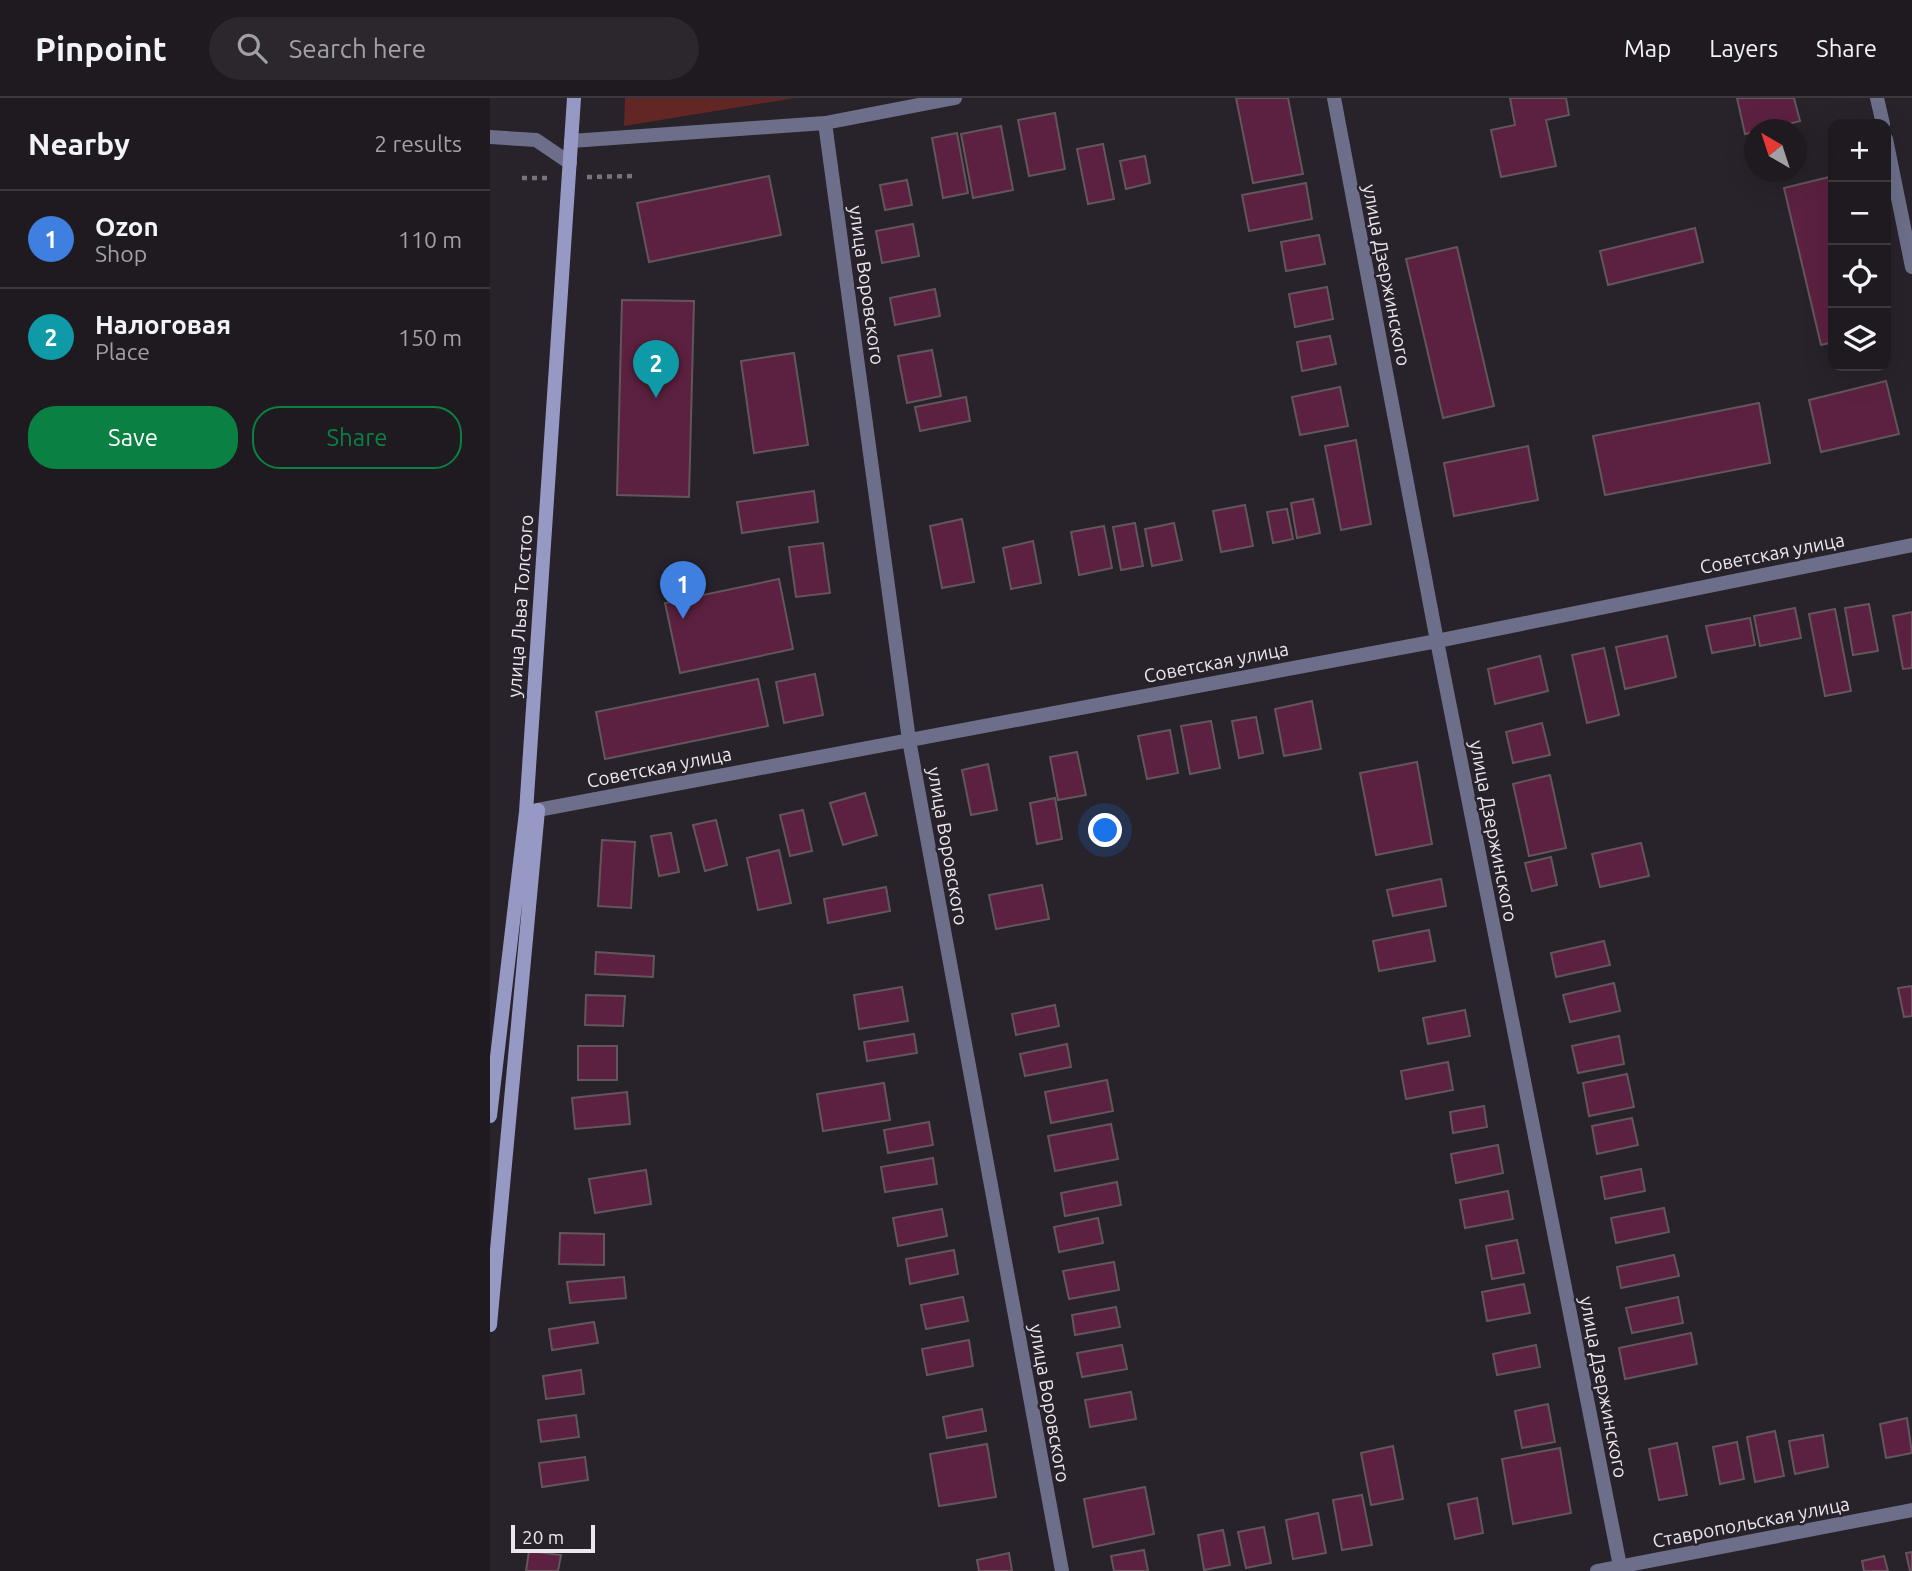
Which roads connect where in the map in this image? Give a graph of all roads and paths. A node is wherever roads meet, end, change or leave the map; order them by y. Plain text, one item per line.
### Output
1 (575, 98) edge
2 (955, 98) edge
3 (1334, 98) edge
4 (1877, 98) edge
5 (1882, 119) edge
6 (825, 123) junction
7 (490, 137) edge
8 (571, 141) junction
9 (570, 163) junction
10 (1891, 164) edge
11 (1912, 267) edge
12 (1912, 545) edge
13 (1437, 640) junction
14 (909, 740) junction
15 (532, 811) junction
16 (490, 1116) edge
17 (490, 1325) edge
18 (1912, 1510) edge
19 (1620, 1569) edge
20 (1062, 1571) edge
21 (1597, 1571) edge

1 - 8 main road, улица Льва Толстого
2 - 6 street
3 - 13 street, улица Дзержинского
4 - 5 street
6 - 8 street
6 - 14 street, улица Воровского
7 - 9 street
8 - 9 main road, улица Льва Толстого
9 - 15 main road, улица Льва Толстого
10 - 11 street
12 - 13 street, Советская улица
13 - 14 street, Советская улица
13 - 19 street, улица Дзержинского
14 - 15 street, Советская улица
14 - 20 street, улица Воровского
15 - 16 main road, улица Льва Толстого
15 - 17 main road, улица Льва Толстого
18 - 19 street, Ставропольская улица
19 - 21 street, Ставропольская улица

